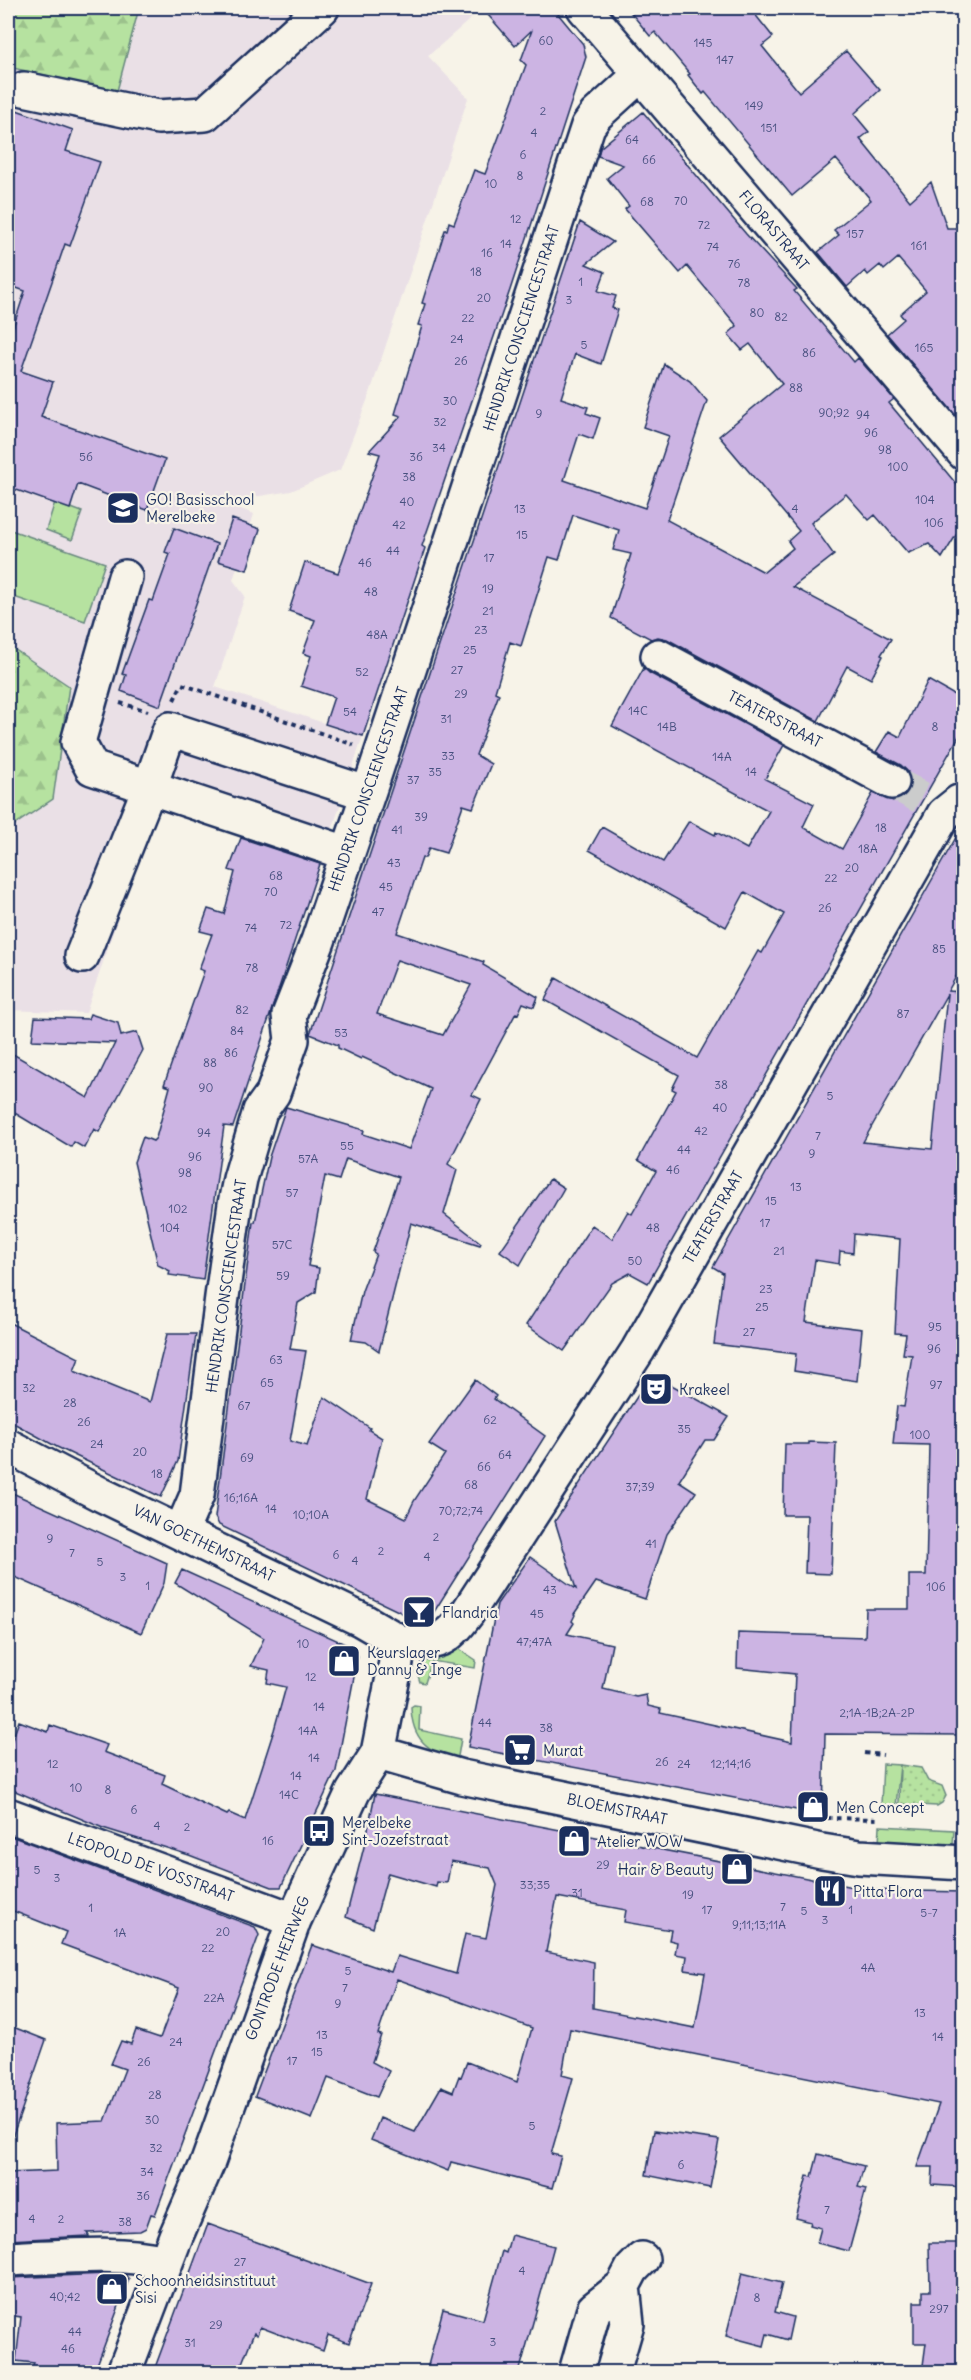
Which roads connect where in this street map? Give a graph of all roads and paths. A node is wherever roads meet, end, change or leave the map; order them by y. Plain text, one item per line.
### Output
1 (322, 8) edge
2 (584, 8) edge
3 (641, 74) junction
4 (24, 89) dead end
5 (963, 453) edge
6 (125, 578) dead end
7 (657, 656) dead end
8 (892, 782) tunnel mouth
9 (150, 786) junction
10 (366, 793) junction
11 (944, 805) edge
12 (346, 853) junction
13 (82, 956) dead end
14 (8, 1446) edge
15 (181, 1532) junction
16 (400, 1642) junction
17 (378, 1753) junction
18 (864, 1753) dead end
19 (884, 1755) dead end
20 (8, 1815) edge
21 (963, 1863) edge
22 (294, 1920) junction
23 (8, 2259) edge
24 (642, 2259) dead end
25 (166, 2262) junction
26 (623, 2286) junction
27 (124, 2373) edge
28 (576, 2373) edge
29 (613, 2373) edge

1 - 4 street
2 - 3 street, FLORASTRAAT
3 - 5 street, FLORASTRAAT
3 - 10 street, HENDRIK CONSCIENCESTRAAT
6 - 9 street
7 - 8 street, TEATERSTRAAT
9 - 10 street
9 - 12 street
9 - 13 street
10 - 12 street, HENDRIK CONSCIENCESTRAAT
11 - 16 street, TEATERSTRAAT
12 - 15 street, HENDRIK CONSCIENCESTRAAT
14 - 15 street, VAN GOETHEMSTRAAT
15 - 16 street, VAN GOETHEMSTRAAT
16 - 17 street, GONTRODE HEIRWEG
17 - 21 street, BLOEMSTRAAT
17 - 22 street, GONTRODE HEIRWEG
18 - 19 path
20 - 22 street, LEOPOLD DE VOSSTRAAT
22 - 25 street, GONTRODE HEIRWEG
23 - 25 street
24 - 26 street
25 - 27 street, GONTRODE HEIRWEG
26 - 28 street
26 - 29 street

